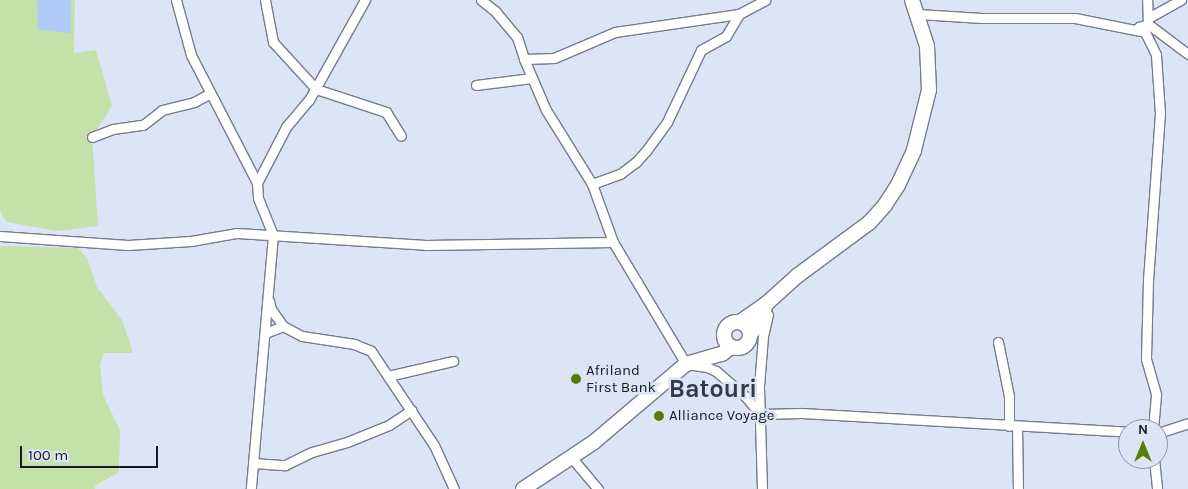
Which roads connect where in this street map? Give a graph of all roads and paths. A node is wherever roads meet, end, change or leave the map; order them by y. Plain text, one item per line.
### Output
1 (176, 0) edge
2 (265, 0) edge
3 (365, 0) edge
4 (481, 0) edge
5 (765, 0) edge
6 (912, 0) edge
7 (1147, 0) edge
8 (1181, 0) edge
9 (739, 14) junction
10 (918, 14) junction
11 (1147, 25) junction
12 (1188, 54) edge
13 (524, 59) junction
14 (532, 78) junction
15 (476, 85) dead end
16 (316, 89) junction
17 (209, 94) junction
18 (401, 136) dead end
19 (92, 137) dead end
20 (257, 183) junction
21 (592, 184) junction
22 (273, 235) junction
23 (0, 236) edge
24 (613, 242) junction
25 (776, 294) junction
26 (267, 296) junction
27 (766, 304) junction
28 (740, 322) junction
29 (283, 326) junction
30 (265, 333) junction
31 (750, 335) junction
32 (727, 341) junction
33 (998, 342) dead end
34 (453, 361) dead end
35 (686, 364) junction
36 (388, 376) junction
37 (411, 410) junction
38 (760, 414) junction
39 (1154, 419) edge
40 (1188, 423) edge
41 (1013, 426) junction
42 (1168, 430) edge
43 (1118, 431) edge
44 (571, 457) junction
45 (253, 463) junction
46 (1155, 469) edge
47 (251, 489) edge
48 (454, 489) edge
49 (522, 489) edge
50 (598, 489) edge
51 (762, 489) edge
52 (1018, 489) edge
53 (1157, 489) edge

1 - 17 street
2 - 16 street
3 - 16 street
4 - 13 street
5 - 9 street
6 - 10 highway
7 - 11 street
8 - 11 street
9 - 13 street
9 - 21 street
10 - 11 street
10 - 25 highway
11 - 12 street
11 - 39 street
13 - 14 street
14 - 15 street
14 - 21 street
16 - 18 street
16 - 20 street
17 - 19 street
17 - 20 street
20 - 22 street
21 - 24 street
22 - 23 street
22 - 24 street
22 - 26 street
24 - 35 street
25 - 27 highway
25 - 38 street
26 - 29 street
26 - 30 street
27 - 28 highway
27 - 31 highway
28 - 31 highway
28 - 32 highway
29 - 30 street
29 - 36 street
30 - 45 street
31 - 32 highway
32 - 35 highway
33 - 41 street
34 - 36 street
35 - 38 street
35 - 44 highway
36 - 37 street
37 - 45 street
37 - 48 street
38 - 41 street
38 - 51 street
40 - 42 street
41 - 43 street
41 - 52 street
44 - 49 highway
44 - 50 street
45 - 47 street
46 - 53 street

